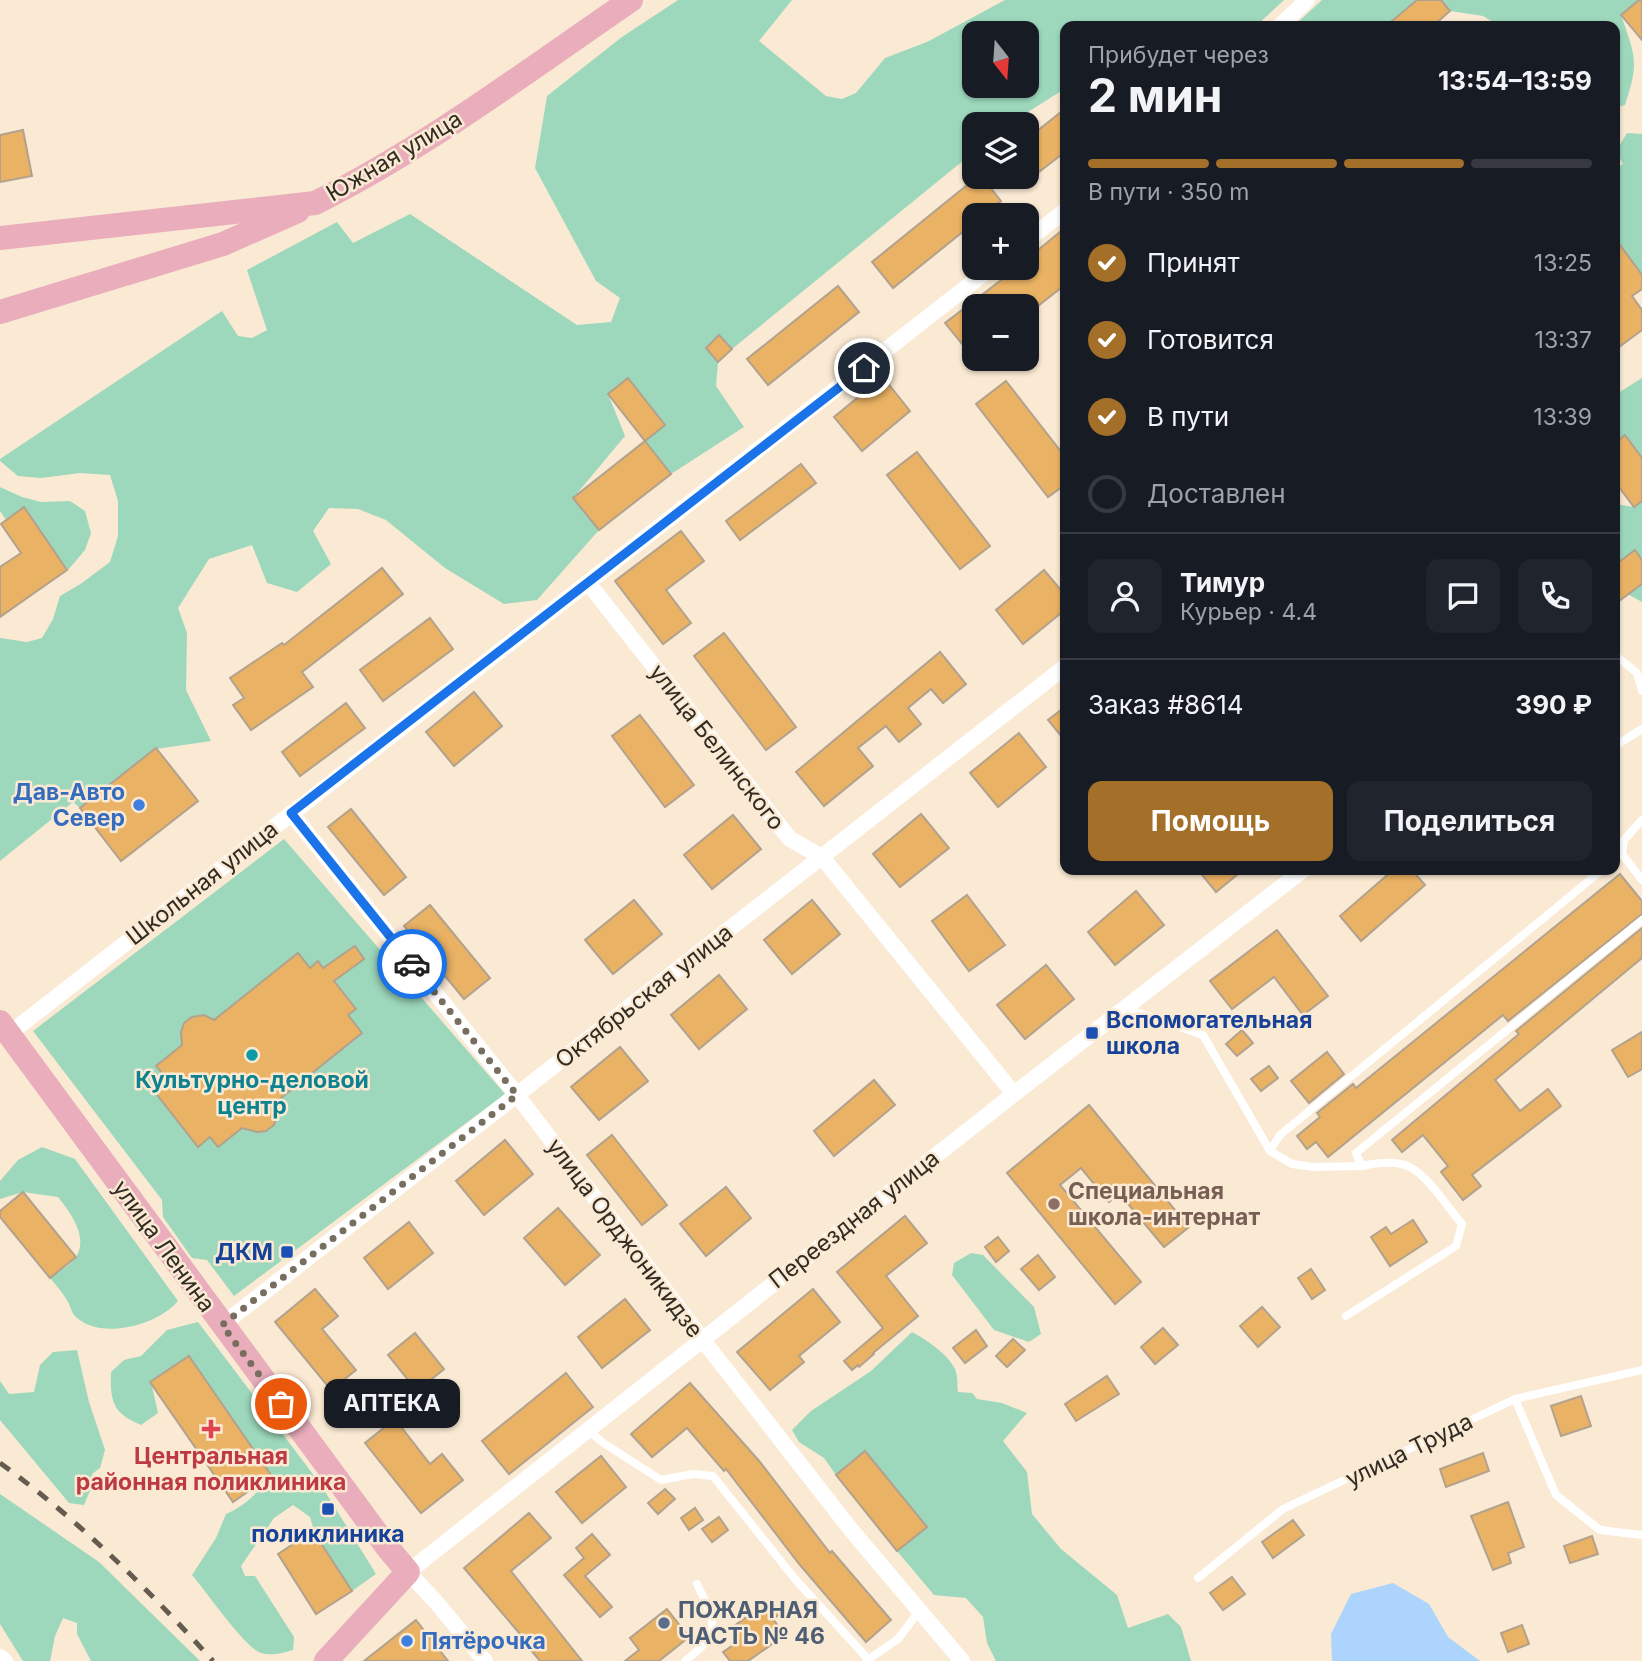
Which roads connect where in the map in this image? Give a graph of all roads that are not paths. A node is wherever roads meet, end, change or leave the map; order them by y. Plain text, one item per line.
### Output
1 (631, 0) edge
2 (1307, 0) edge
3 (1285, 21) edge
4 (315, 203) junction
5 (1060, 214) edge
6 (1039, 230) edge
7 (0, 238) edge
8 (977, 280) edge
9 (0, 312) edge
10 (589, 584) junction
11 (1620, 659) edge
12 (1060, 671) edge
13 (1642, 691) edge
14 (1642, 729) edge
15 (1620, 743) edge
16 (291, 813) junction
17 (1642, 820) edge
18 (1620, 851) edge
19 (822, 857) junction
20 (1620, 859) edge
21 (1297, 875) edge
22 (1596, 875) edge
23 (1642, 880) edge
24 (1642, 920) edge
25 (1124, 1008) junction
26 (3, 1028) edge
27 (1014, 1094) junction
28 (517, 1095) junction
29 (1270, 1151) junction
30 (1362, 1166) junction
31 (1346, 1316) dead end
32 (222, 1325) junction
33 (702, 1339) junction
34 (1642, 1370) edge
35 (1515, 1399) junction
36 (588, 1430) junction
37 (1642, 1535) edge
38 (408, 1572) junction
39 (1198, 1578) dead end
40 (697, 1584) dead end
41 (920, 1610) junction
42 (0, 1657) edge
43 (867, 1660) edge
44 (5, 1661) edge
45 (326, 1661) edge
46 (485, 1661) edge
47 (685, 1661) edge
48 (962, 1661) edge

1 - 4 main road, Южная улица
2 - 3 street
4 - 7 main road, Южная улица
4 - 9 main road
5 - 6 street
8 - 10 street, Школьная улица
10 - 16 street, Школьная улица
10 - 19 street, улица Белинского
11 - 13 lane
12 - 19 street, Октябрьская улица
14 - 15 lane
16 - 26 street, Школьная улица
16 - 28 street, улица Орджоникидзе
17 - 18 lane
19 - 27 street, улица Белинского
19 - 28 street, Октябрьская улица
20 - 23 lane
21 - 25 street, Переездная улица
22 - 29 lane
24 - 30 lane
25 - 27 street, Переездная улица
25 - 29 lane
26 - 32 main road, улица Ленина
27 - 33 street, Переездная улица
28 - 32 street, Октябрьская улица
28 - 33 street, улица Орджоникидзе
29 - 30 lane
30 - 31 lane
32 - 38 main road, улица Ленина
33 - 36 street, Переездная улица
33 - 41 street, улица Орджоникидзе
34 - 35 lane, улица Труда
35 - 37 lane
35 - 39 lane, улица Труда
36 - 38 street, Переездная улица
36 - 43 lane
38 - 45 main road
38 - 46 street, улица Ленина
40 - 47 lane
41 - 43 lane
41 - 48 street, улица Орджоникидзе
42 - 44 street

